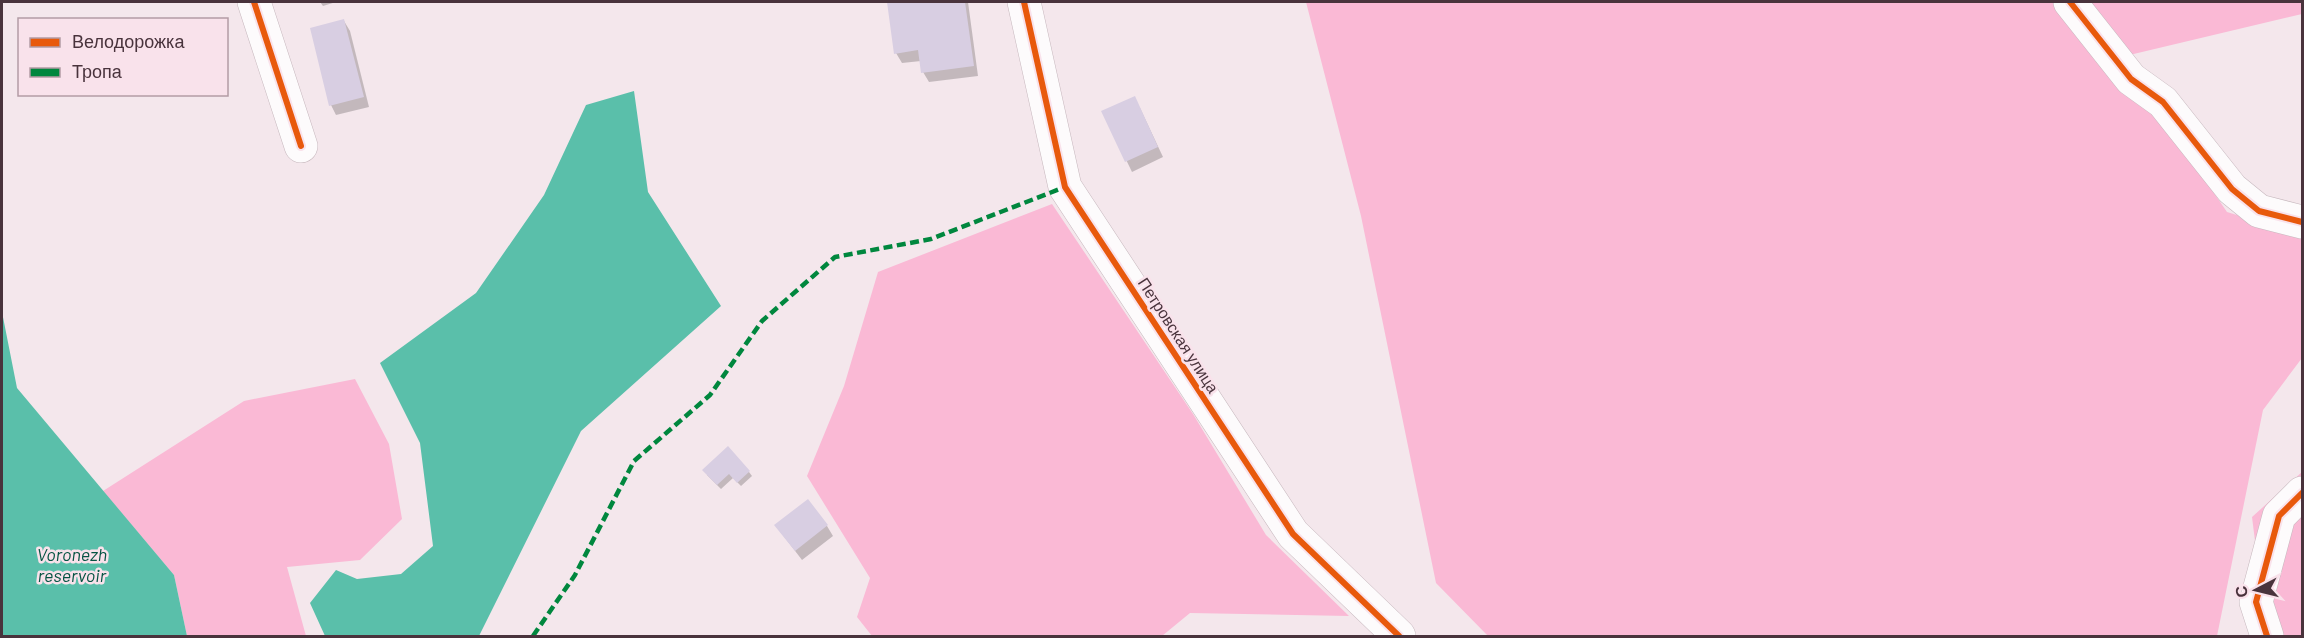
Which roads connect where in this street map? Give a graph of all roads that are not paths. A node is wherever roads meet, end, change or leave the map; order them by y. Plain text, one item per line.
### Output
1 (254, 2) edge
2 (1024, 2) edge
3 (2070, 2) edge
4 (301, 146) dead end
5 (2302, 222) edge
6 (2302, 493) edge
7 (1399, 636) edge
8 (2267, 636) edge

1 - 4 street
2 - 7 street, Петровская улица
3 - 5 street
6 - 8 street

